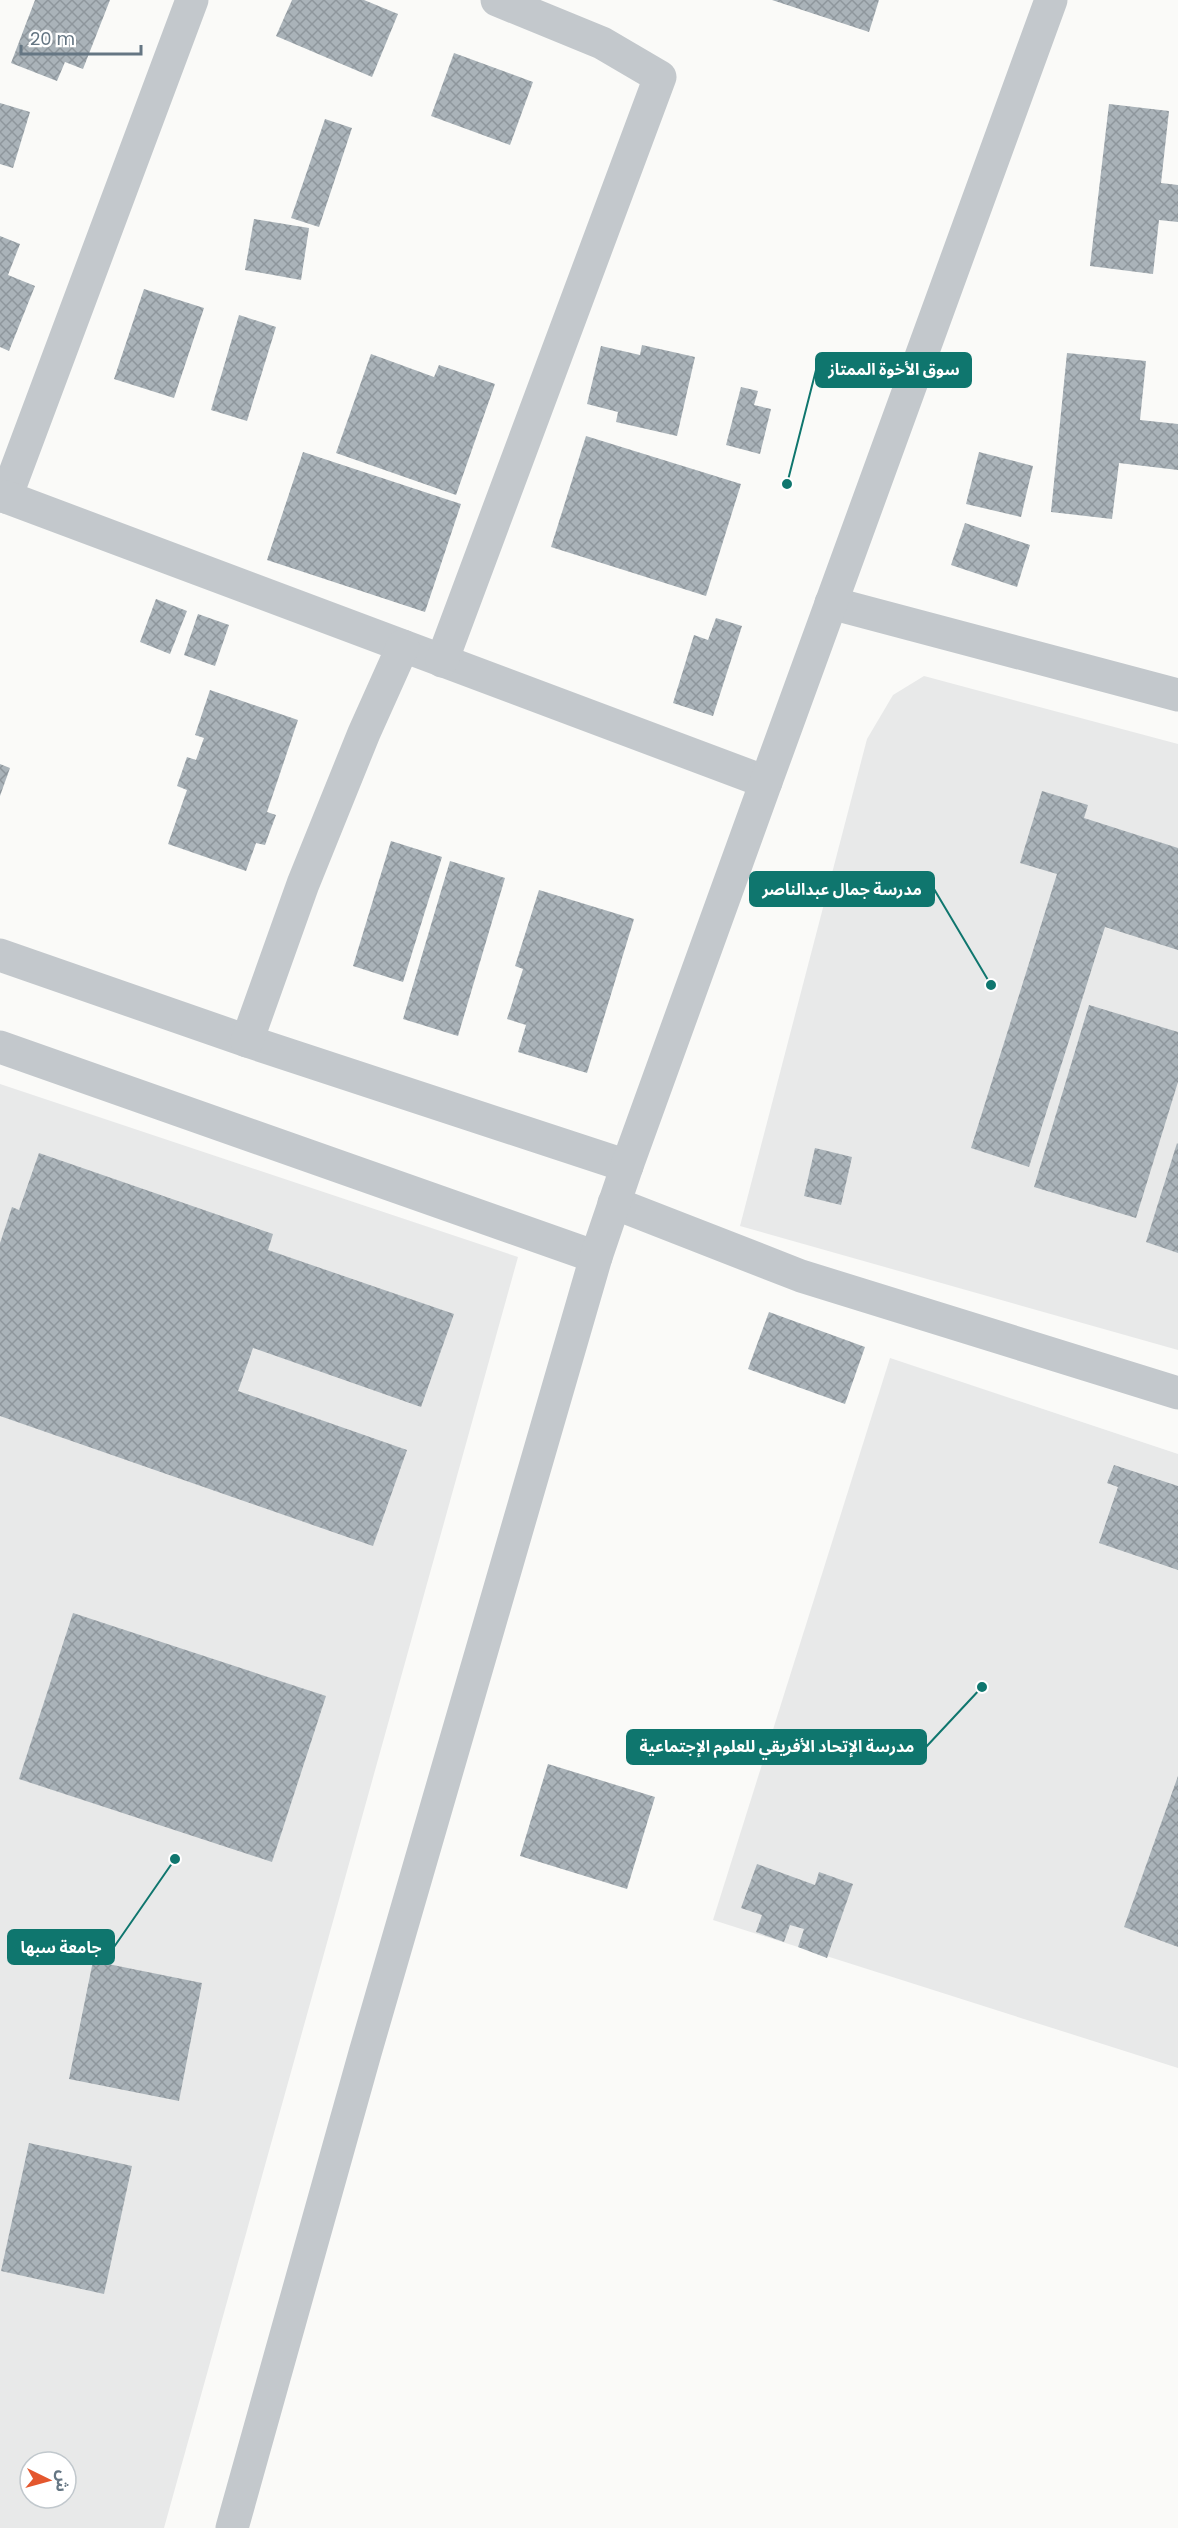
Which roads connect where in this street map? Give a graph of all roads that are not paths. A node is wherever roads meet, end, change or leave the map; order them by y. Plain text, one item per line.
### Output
1 (192, 0) edge
2 (497, 0) edge
3 (1051, 0) edge
4 (3, 496) edge
5 (831, 603) junction
6 (403, 646) junction
7 (442, 661) junction
8 (1178, 695) edge
9 (766, 782) junction
10 (0, 956) edge
11 (247, 1041) junction
12 (0, 1047) edge
13 (627, 1166) junction
14 (614, 1203) junction
15 (596, 1257) junction
16 (1178, 1393) edge
17 (232, 2528) edge

1 - 4 street
2 - 7 street
3 - 5 street
4 - 6 street
5 - 8 street
5 - 9 street
6 - 7 street
6 - 11 street
7 - 9 street
9 - 13 street
10 - 11 street
11 - 13 street
12 - 15 street
13 - 14 street
14 - 15 street
14 - 16 street
15 - 17 street

